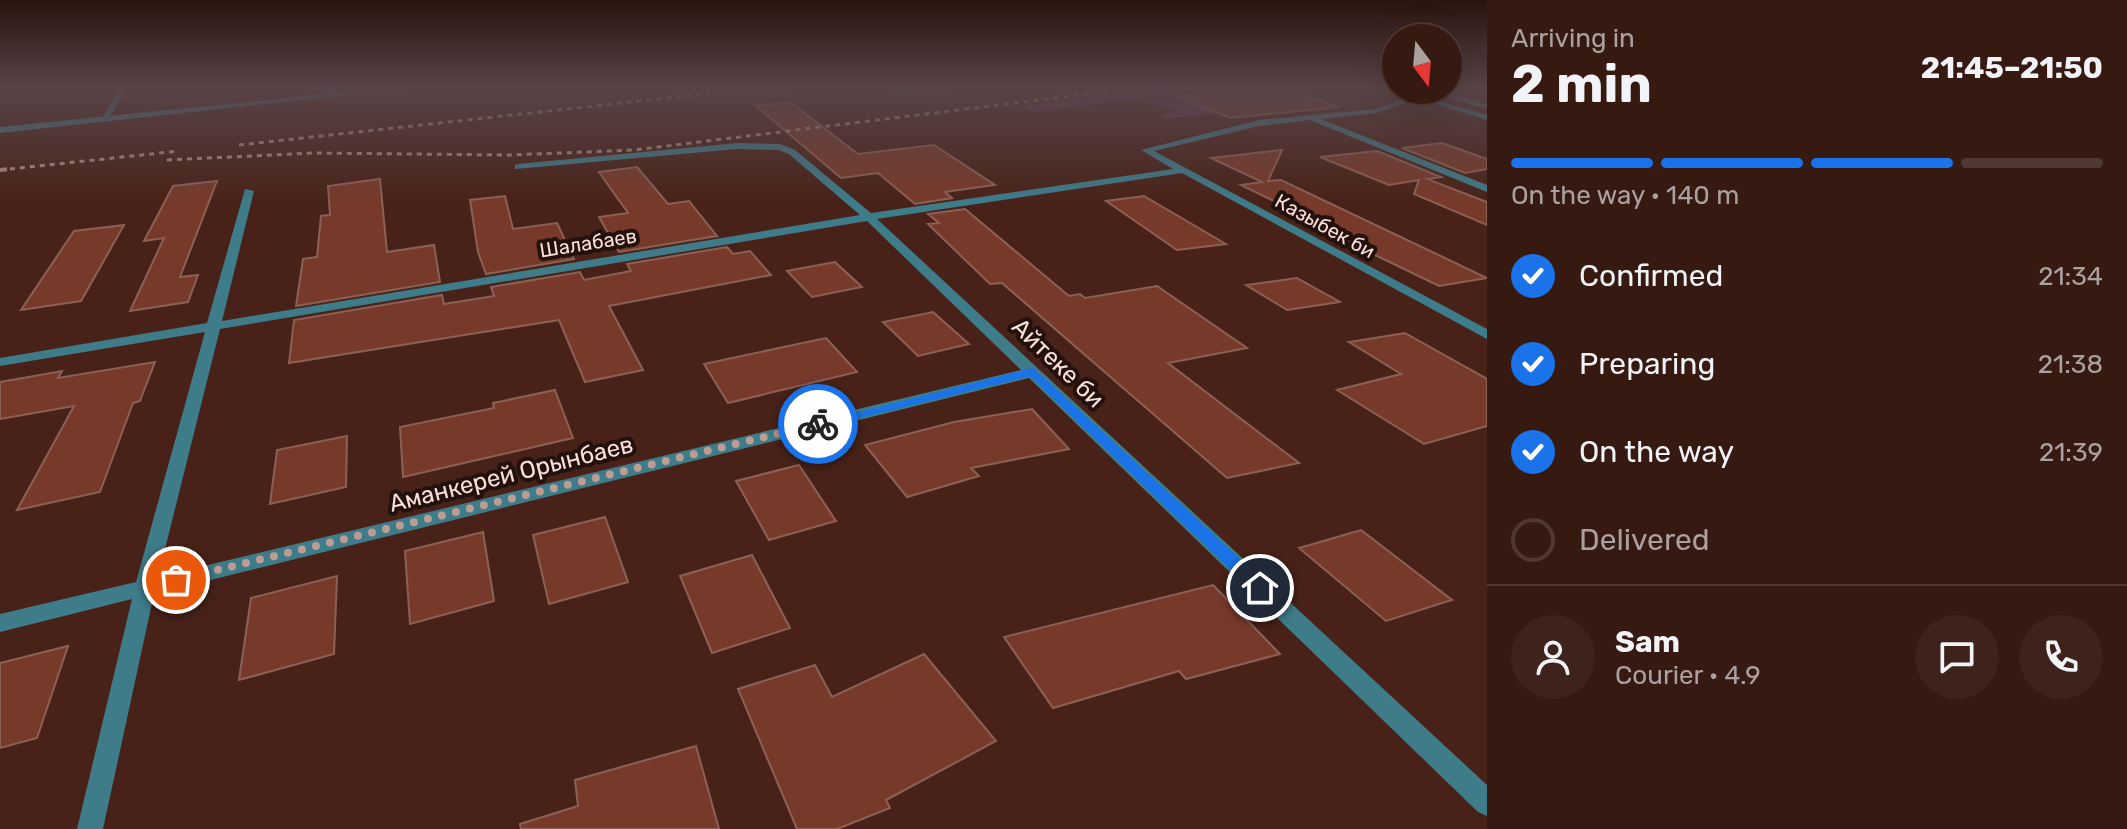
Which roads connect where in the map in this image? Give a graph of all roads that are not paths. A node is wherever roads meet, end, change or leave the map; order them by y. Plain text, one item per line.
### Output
1 (41, 126) edge
2 (1248, 126) edge
3 (1330, 126) edge
4 (0, 130) edge
5 (518, 167) dead end
6 (1184, 170) junction
7 (1487, 189) edge
8 (249, 191) dead end
9 (869, 217) junction
10 (212, 326) junction
11 (1487, 335) edge
12 (0, 362) edge
13 (1033, 372) junction
14 (145, 587) junction
15 (0, 623) edge
16 (1487, 803) edge
17 (90, 829) edge

1 - 4 street
2 - 6 street, Казыбек би
3 - 7 street
5 - 9 street, Айтеке би
6 - 9 street, Шалабаев
6 - 11 street, Казыбек би
8 - 10 street
9 - 10 street, Шалабаев
9 - 13 street, Айтеке би
10 - 12 street, Шалабаев
10 - 14 street
13 - 14 street, Аманкерей Орынбаев
13 - 16 street, Айтеке би
14 - 15 street, Аманкерей Орынбаев
14 - 17 street

